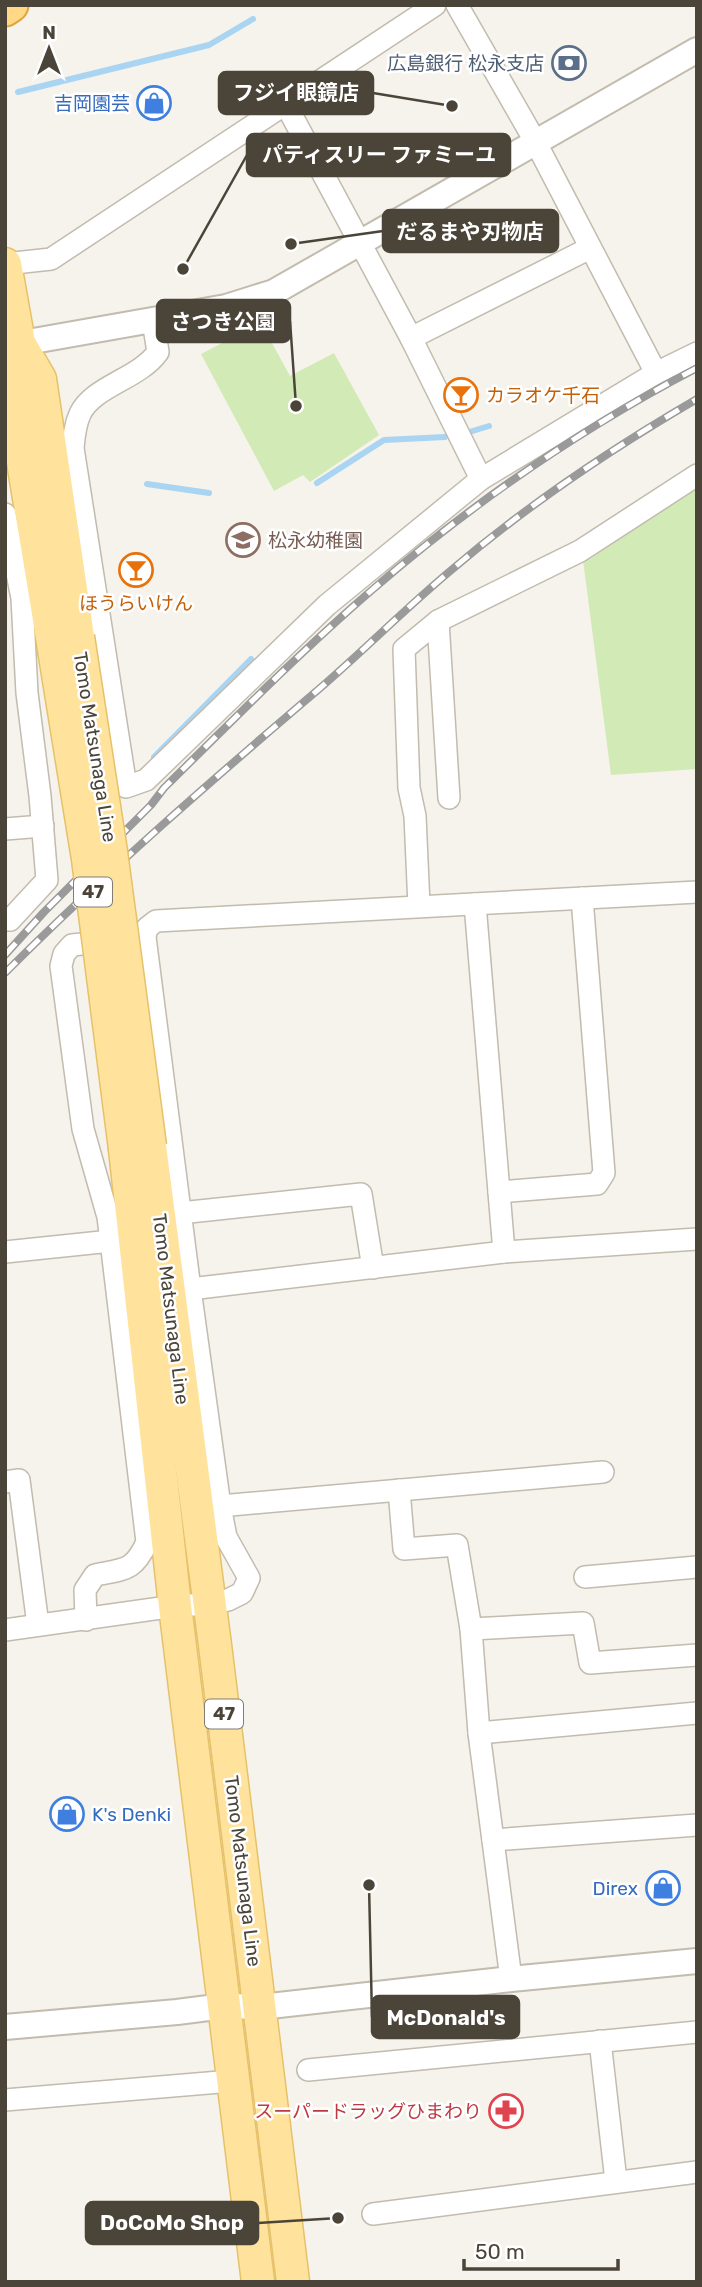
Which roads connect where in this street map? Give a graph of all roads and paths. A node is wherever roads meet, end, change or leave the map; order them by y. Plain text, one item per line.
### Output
1 (11, 5) edge
2 (435, 5) edge
3 (457, 5) edge
4 (5, 9) edge
5 (697, 50) edge
6 (285, 103) junction
7 (536, 141) junction
8 (360, 244) junction
9 (590, 248) junction
10 (5, 264) edge
11 (153, 321) junction
12 (411, 338) junction
13 (12, 345) edge
14 (697, 354) edge
15 (656, 373) junction
16 (697, 475) edge
17 (481, 479) junction
18 (5, 514) edge
19 (438, 621) junction
20 (14, 625) edge
21 (127, 788) junction
22 (40, 796) junction
23 (449, 798) dead end
24 (43, 826) junction
25 (5, 829) edge
26 (697, 892) edge
27 (582, 898) junction
28 (475, 904) junction
29 (419, 906) junction
30 (5, 920) edge
31 (145, 937) junction
32 (137, 1147) junction
33 (499, 1192) junction
34 (180, 1213) junction
35 (697, 1239) edge
36 (111, 1241) junction
37 (5, 1252) edge
38 (504, 1252) junction
39 (373, 1268) junction
40 (190, 1289) junction
41 (603, 1472) dead end
42 (5, 1482) edge
43 (399, 1490) junction
44 (220, 1506) junction
45 (697, 1567) edge
46 (585, 1577) dead end
47 (209, 1604) junction
48 (175, 1606) junction
49 (86, 1620) junction
50 (38, 1625) junction
51 (471, 1629) junction
52 (5, 1630) edge
53 (697, 1655) edge
54 (697, 1713) edge
55 (478, 1733) junction
56 (697, 1825) edge
57 (493, 1840) junction
58 (697, 1961) edge
59 (511, 1979) junction
60 (224, 2006) junction
61 (261, 2007) junction
62 (5, 2027) edge
63 (697, 2032) edge
64 (600, 2041) junction
65 (308, 2070) dead end
66 (232, 2081) junction
67 (5, 2100) edge
68 (697, 2172) edge
69 (616, 2181) junction
70 (373, 2214) dead end
71 (258, 2282) edge
72 (293, 2282) edge

1 - 4 highway
2 - 6 street
3 - 7 street
5 - 7 street
6 - 8 street
6 - 10 street
7 - 8 street
7 - 9 street
8 - 11 street
8 - 12 street
9 - 12 street
9 - 15 street
10 - 13 main road, Tomo Matsunaga Line / 47
11 - 13 street
11 - 21 street
12 - 17 street
13 - 32 main road, Tomo Matsunaga Line / 47, bridge
14 - 15 street
15 - 17 street
16 - 19 street
17 - 21 street
18 - 20 street
19 - 23 street
19 - 29 street
20 - 22 street
21 - 22 street
22 - 24 street
24 - 25 street
24 - 30 street, 47
26 - 27 street
27 - 28 street
27 - 33 street
28 - 29 street
28 - 33 street
29 - 31 street
31 - 34 street
31 - 36 street
32 - 47 main road, Tomo Matsunaga Line / 47
32 - 48 main road, Tomo Matsunaga Line / 47
33 - 38 street
34 - 39 street
34 - 40 street
35 - 38 street
36 - 37 street
36 - 49 street
38 - 39 street
39 - 40 street
40 - 44 street
41 - 43 street
42 - 50 street
43 - 44 street
43 - 51 street
44 - 47 street
45 - 46 street
47 - 48 street
47 - 61 main road, Tomo Matsunaga Line / 47
48 - 49 street
48 - 60 main road, Tomo Matsunaga Line / 47
49 - 50 street
50 - 52 street
51 - 53 street
51 - 55 street
54 - 55 street
55 - 57 street
56 - 57 street
57 - 59 street
58 - 59 street
59 - 61 street
60 - 61 street
60 - 62 street
60 - 66 main road, Tomo Matsunaga Line / 47
61 - 72 main road, Tomo Matsunaga Line / 47
63 - 64 street
64 - 65 street
64 - 69 street
66 - 67 street
66 - 71 main road, Tomo Matsunaga Line / 47
68 - 69 street
69 - 70 street

